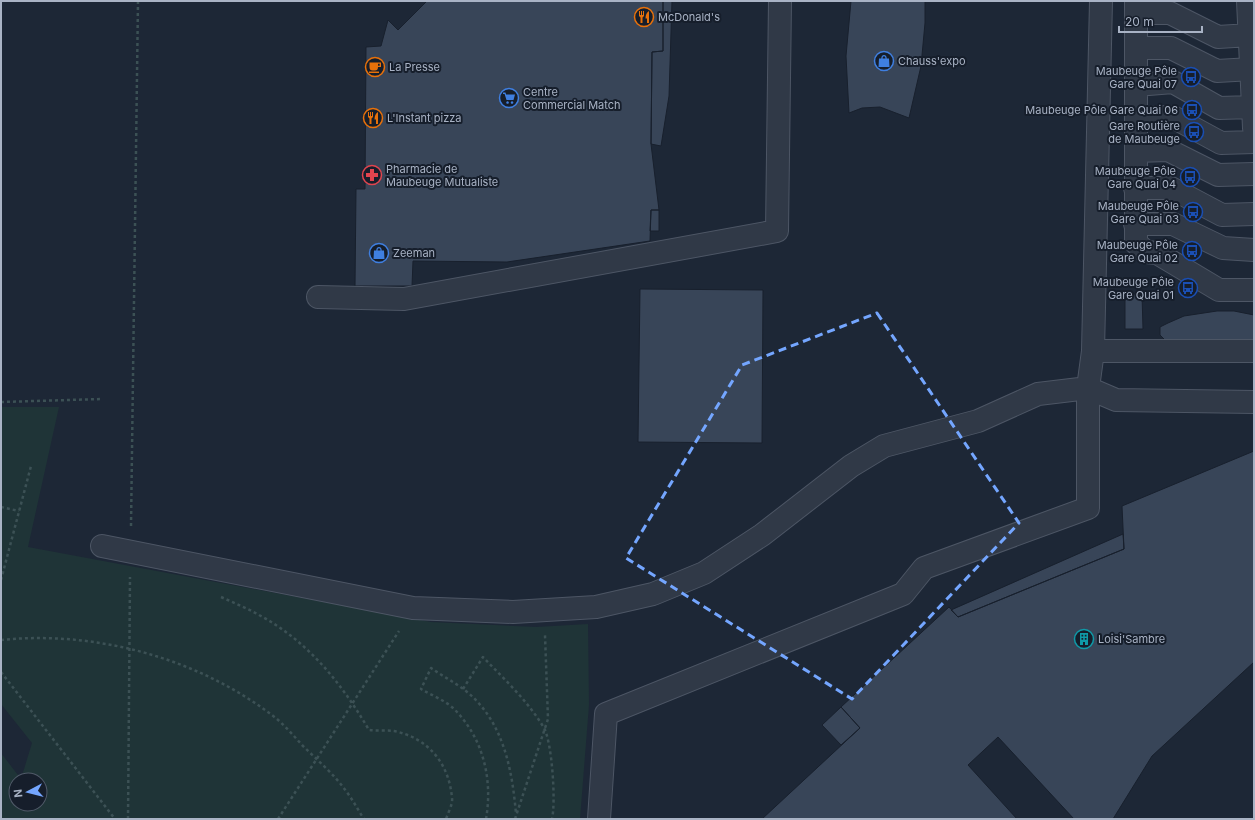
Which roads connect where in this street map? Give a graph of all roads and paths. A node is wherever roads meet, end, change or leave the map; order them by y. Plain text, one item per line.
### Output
1 (138, 1) edge
2 (780, 1) edge
3 (1101, 1) edge
4 (1248, 1) edge
5 (1136, 7) edge
6 (1250, 35) junction
7 (1136, 48) junction
8 (1252, 69) junction
9 (1136, 85) junction
10 (1254, 117) edge
11 (1136, 118) junction
12 (1254, 142) edge
13 (1136, 151) junction
14 (1254, 174) edge
15 (1135, 188) junction
16 (1254, 214) edge
17 (1135, 224) junction
18 (1254, 250) edge
19 (1254, 290) edge
20 (318, 297) dead end
21 (1093, 351) junction
22 (1254, 351) edge
23 (1088, 388) junction
24 (102, 399) dead end
25 (1, 402) edge
26 (1254, 402) edge
27 (31, 466) dead end
28 (1, 507) edge
29 (19, 511) junction
30 (102, 546) dead end
31 (130, 551) junction
32 (130, 576) junction
33 (138, 577) dead end
34 (1, 580) edge
35 (217, 595) dead end
36 (413, 608) junction
37 (545, 611) junction
38 (1, 640) edge
39 (130, 649) junction
40 (1, 672) edge
41 (463, 689) junction
42 (353, 702) junction
43 (544, 729) junction
44 (317, 759) junction
45 (516, 814) junction
46 (115, 819) edge
47 (128, 819) edge
48 (278, 819) edge
49 (364, 819) edge
50 (446, 819) edge
51 (486, 819) edge
52 (515, 819) edge
53 (552, 819) edge
54 (599, 819) edge

1 - 31 path
2 - 20 lane
3 - 21 lane
4 - 6 lane
5 - 6 lane
5 - 7 lane
6 - 8 lane
7 - 8 lane
7 - 9 lane
8 - 10 lane
9 - 10 lane
9 - 11 lane
11 - 12 lane
11 - 13 lane
13 - 14 lane
13 - 15 lane
15 - 16 lane
15 - 17 lane
17 - 18 lane
17 - 19 lane
21 - 22 lane
21 - 23 lane
23 - 26 lane
23 - 37 lane
23 - 54 lane
24 - 25 path
27 - 29 path
28 - 29 path
29 - 34 path
30 - 31 lane
31 - 32 path
31 - 36 lane
32 - 33 path
32 - 39 path
35 - 42 path
36 - 37 lane
36 - 42 path
37 - 43 path
38 - 39 path
39 - 44 path
39 - 47 path
40 - 46 path
41 - 43 path
41 - 45 path
41 - 51 path
42 - 44 path
42 - 50 path
43 - 45 path
43 - 53 path
44 - 48 path
44 - 49 path
45 - 52 path

